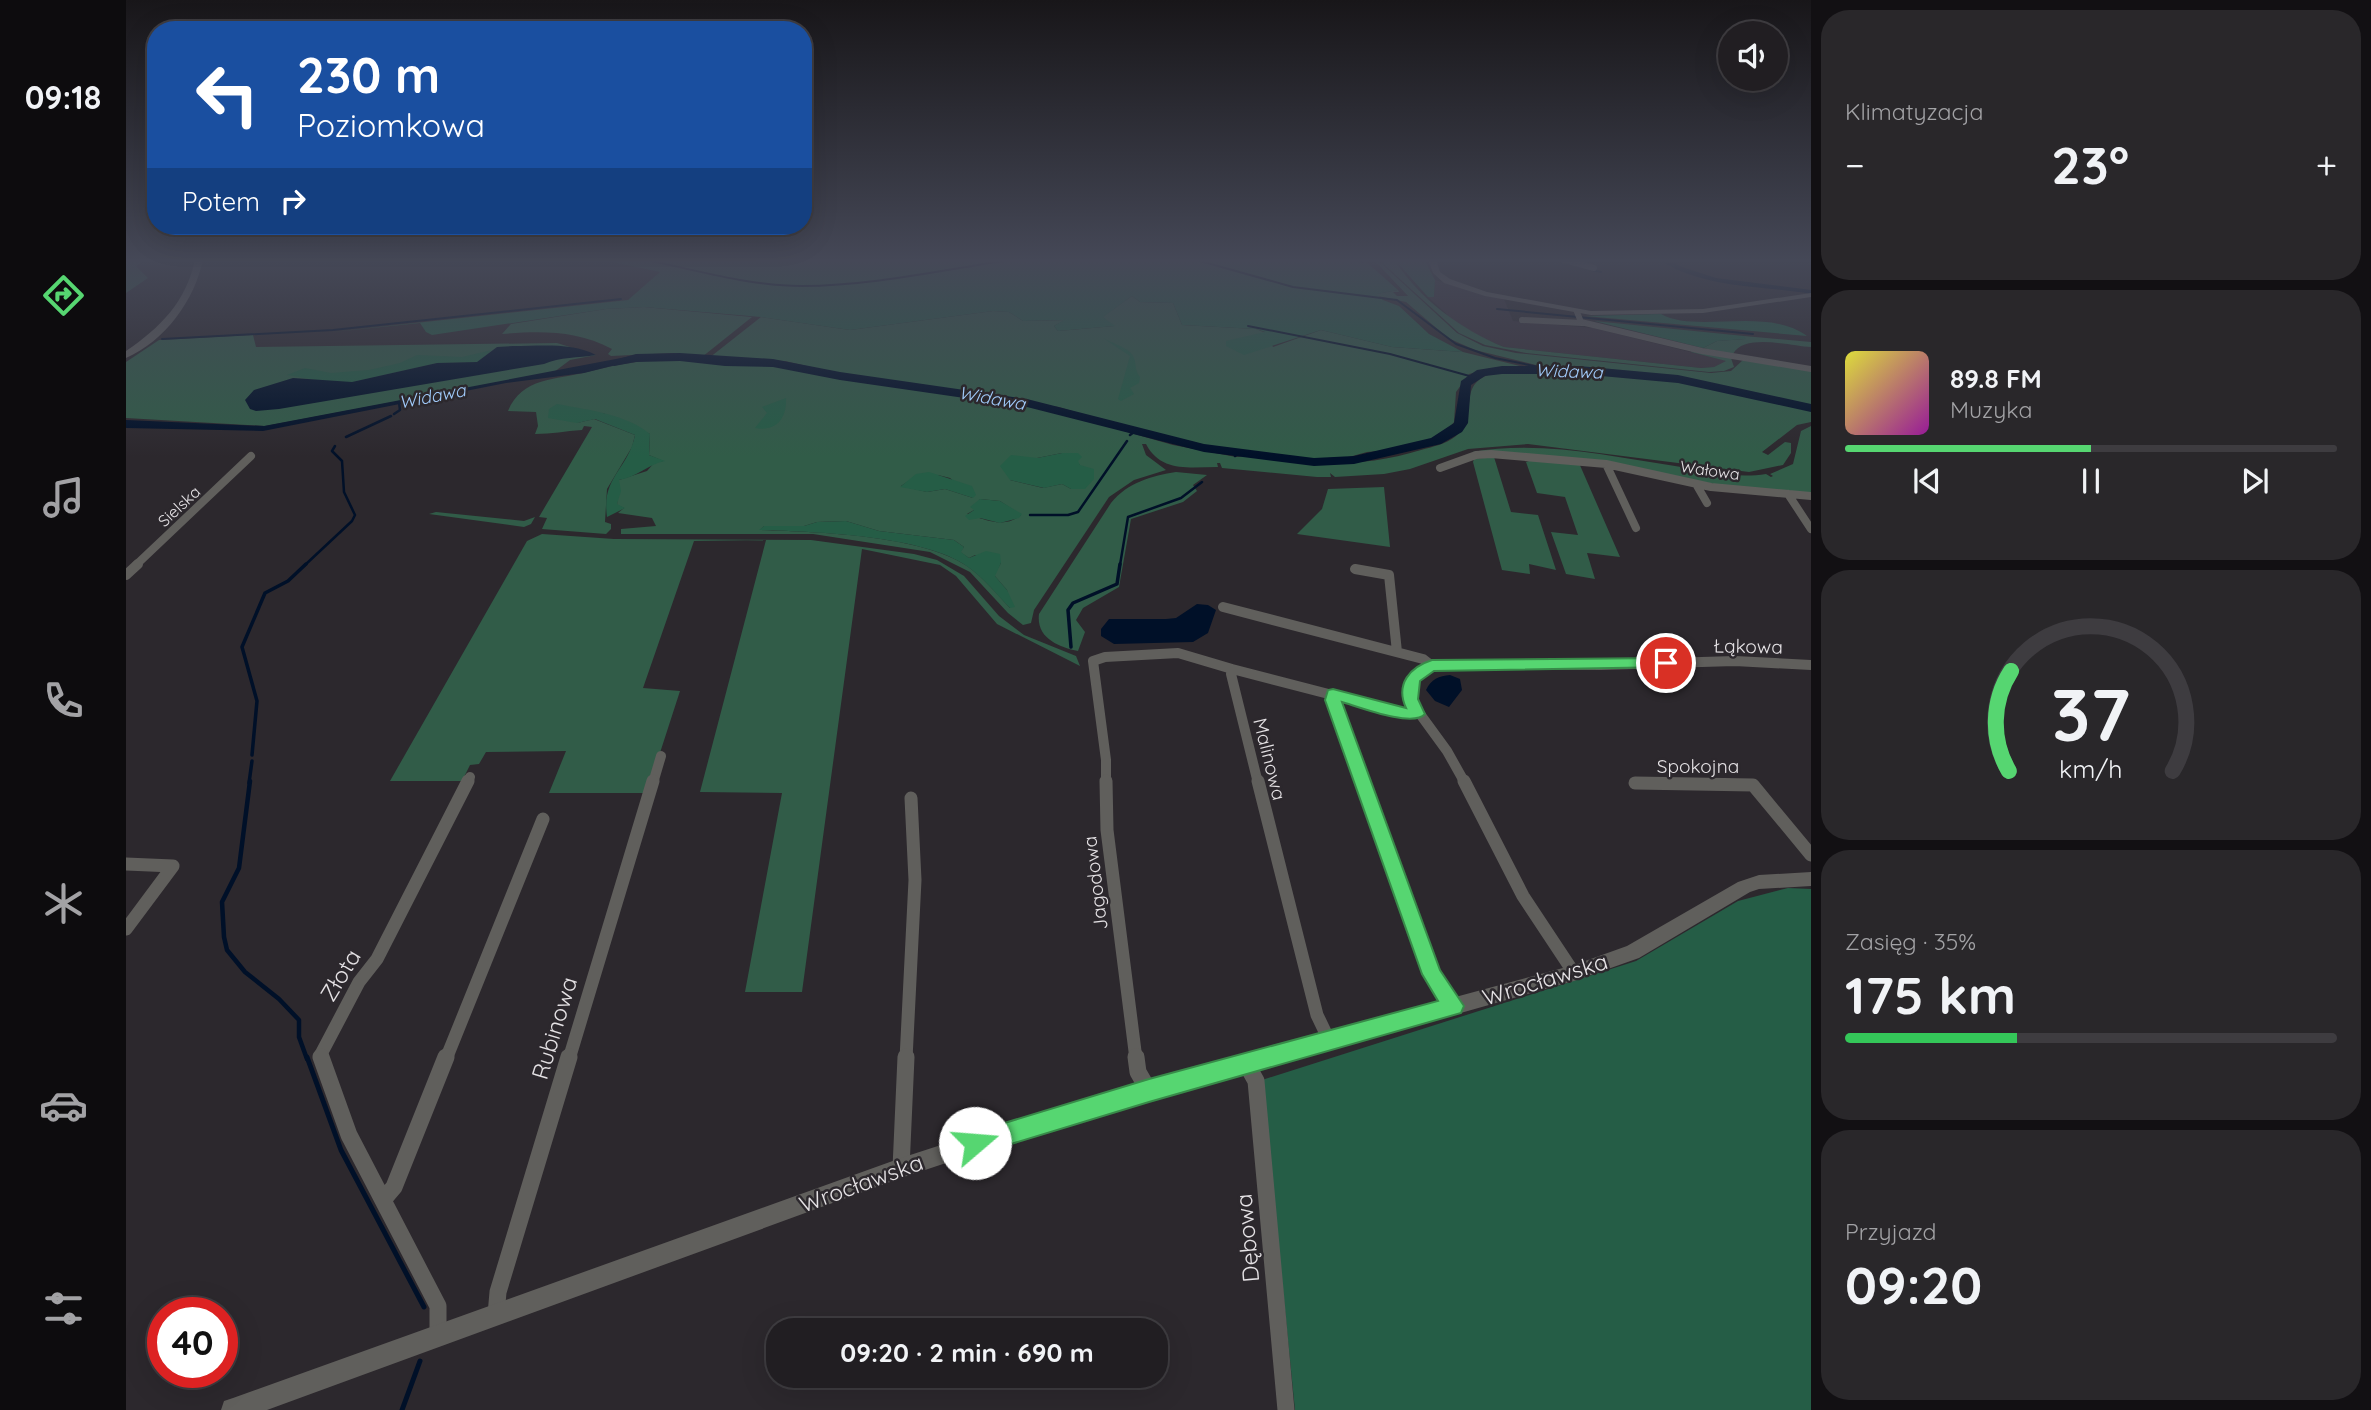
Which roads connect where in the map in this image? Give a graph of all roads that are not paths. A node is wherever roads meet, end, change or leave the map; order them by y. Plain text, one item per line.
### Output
1 (165, 325) edge
2 (1607, 325) edge
3 (126, 355) edge
4 (1811, 369) edge
5 (251, 456) dead end
6 (1606, 464) junction
7 (1440, 468) dead end
8 (1696, 484) junction
9 (1788, 494) junction
10 (1811, 496) edge
11 (1707, 503) dead end
12 (1636, 528) dead end
13 (1811, 529) edge
14 (1355, 569) dead end
15 (126, 575) edge
16 (1223, 607) dead end
17 (1397, 652) junction
18 (1811, 665) edge
19 (1432, 666) junction
20 (1232, 669) junction
21 (1333, 694) junction
22 (1417, 714) junction
23 (661, 756) dead end
24 (470, 777) dead end
25 (1635, 783) dead end
26 (911, 798) dead end
27 (543, 819) dead end
28 (1811, 855) edge
29 (126, 864) edge
30 (1811, 878) edge
31 (126, 929) edge
32 (1574, 973) junction
33 (1454, 1006) junction
34 (1329, 1040) junction
35 (1246, 1063) junction
36 (1149, 1091) junction
37 (901, 1168) junction
38 (383, 1200) junction
39 (496, 1315) junction
40 (438, 1336) junction
41 (233, 1410) edge
42 (1286, 1410) edge

1 - 3 street
2 - 4 street
5 - 15 street, Sielska
6 - 7 street, Wałowa
6 - 8 street, Wałowa
6 - 12 street
8 - 9 street, Wałowa
8 - 11 street
9 - 10 street, Wałowa
9 - 13 street
14 - 17 street
16 - 17 street, Łąkowa
17 - 19 street, Łąkowa
18 - 19 street, Łąkowa
19 - 22 street
20 - 21 street
20 - 34 street, Malinowa
20 - 36 street, Jagodowa
21 - 22 street
21 - 33 street
22 - 32 street
23 - 39 street, Rubinowa
24 - 38 street, Złota
25 - 28 street, Spokojna
26 - 37 street
27 - 38 street
29 - 31 street
30 - 32 street, Wrocławska
32 - 33 street, Wrocławska
33 - 34 street, Wrocławska
34 - 35 street, Wrocławska
35 - 36 street, Wrocławska
35 - 42 street, Dębowa
36 - 37 street, Wrocławska
37 - 39 street, Wrocławska
38 - 40 street, Złota
39 - 40 street, Wrocławska
40 - 41 street, Wrocławska

